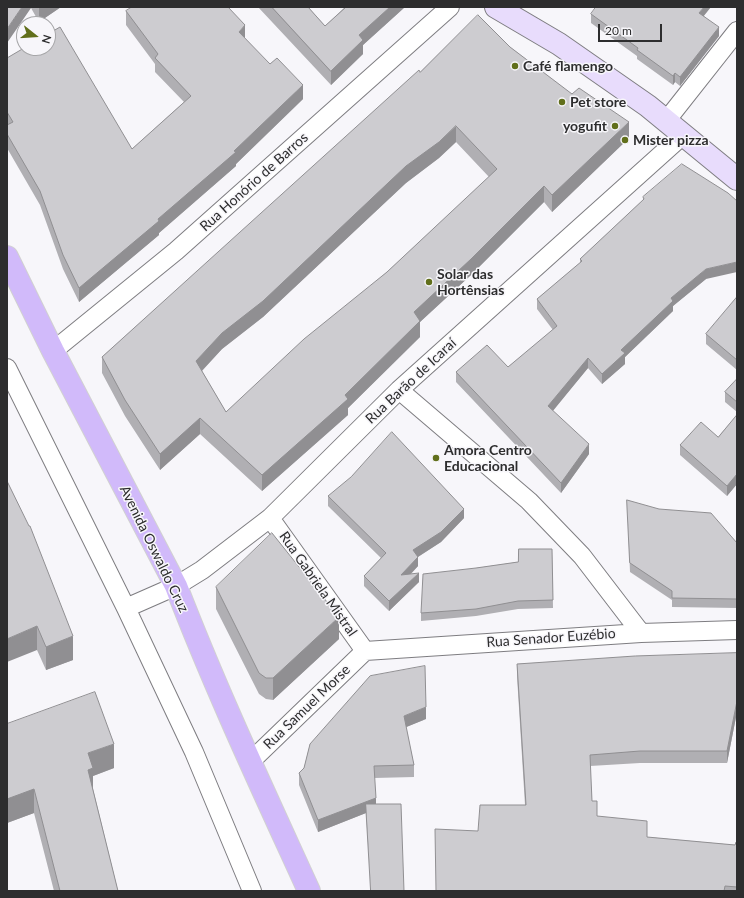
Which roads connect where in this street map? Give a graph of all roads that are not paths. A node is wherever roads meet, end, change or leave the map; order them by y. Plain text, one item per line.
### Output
1 (450, 7) edge
2 (496, 7) edge
3 (737, 31) edge
4 (674, 128) junction
5 (737, 179) edge
6 (7, 257) edge
7 (53, 351) junction
8 (7, 368) edge
9 (399, 390) junction
10 (270, 518) junction
11 (176, 586) junction
12 (126, 608) junction
13 (737, 630) edge
14 (641, 632) junction
15 (365, 651) junction
16 (250, 762) junction
17 (252, 891) edge
18 (309, 891) edge

1 - 7 street, Rua Honório de Barros
2 - 4 street
3 - 4 street, Rua Barão de Icaraí
4 - 5 street
4 - 9 street, Rua Barão de Icaraí
6 - 7 main road, Avenida Oswaldo Cruz
7 - 11 main road, Avenida Oswaldo Cruz
8 - 12 street
9 - 10 street, Rua Barão de Icaraí
9 - 14 street
10 - 11 street, Rua Barão de Icaraí
10 - 15 street, Rua Gabriela Mistral
11 - 12 street, Rua Barão de Icaraí
11 - 16 main road, Avenida Oswaldo Cruz
12 - 17 street
13 - 14 street, Rua Senador Euzébio
14 - 15 street, Rua Senador Euzébio
15 - 16 street, Rua Samuel Morse
16 - 18 main road, Avenida Oswaldo Cruz

